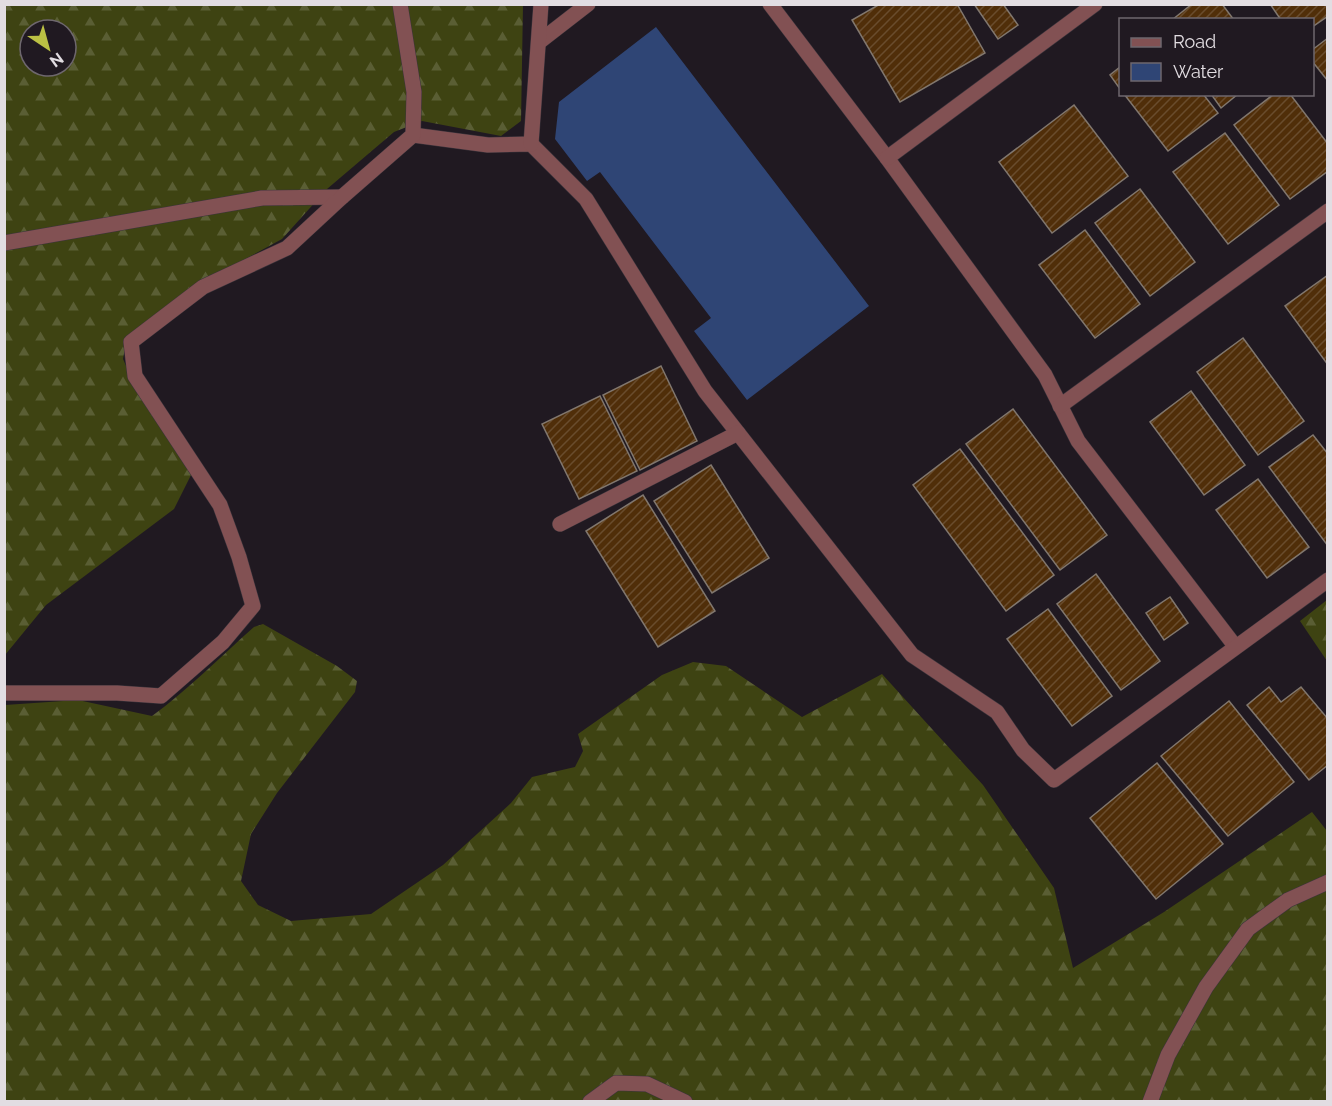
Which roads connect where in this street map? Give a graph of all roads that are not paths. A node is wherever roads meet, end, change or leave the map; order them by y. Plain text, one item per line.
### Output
1 (400, 4) edge
2 (541, 4) edge
3 (588, 4) edge
4 (770, 4) edge
5 (1095, 4) edge
6 (539, 42) junction
7 (413, 135) junction
8 (531, 144) junction
9 (887, 158) junction
10 (342, 197) junction
11 (1328, 211) edge
12 (4, 243) edge
13 (1060, 406) junction
14 (738, 433) junction
15 (560, 524) dead end
16 (1328, 579) edge
17 (1234, 646) junction
18 (4, 693) edge
19 (1328, 882) edge
20 (590, 1101) edge
21 (685, 1101) edge
22 (1150, 1101) edge

1 - 7 street
2 - 6 street
3 - 6 street
4 - 9 street
5 - 9 street
6 - 8 street
7 - 8 street
7 - 10 street
8 - 14 street
9 - 13 street
10 - 12 street
10 - 18 street
11 - 13 street
13 - 17 street
14 - 15 street
14 - 17 street
16 - 17 street
19 - 22 street
20 - 21 street

